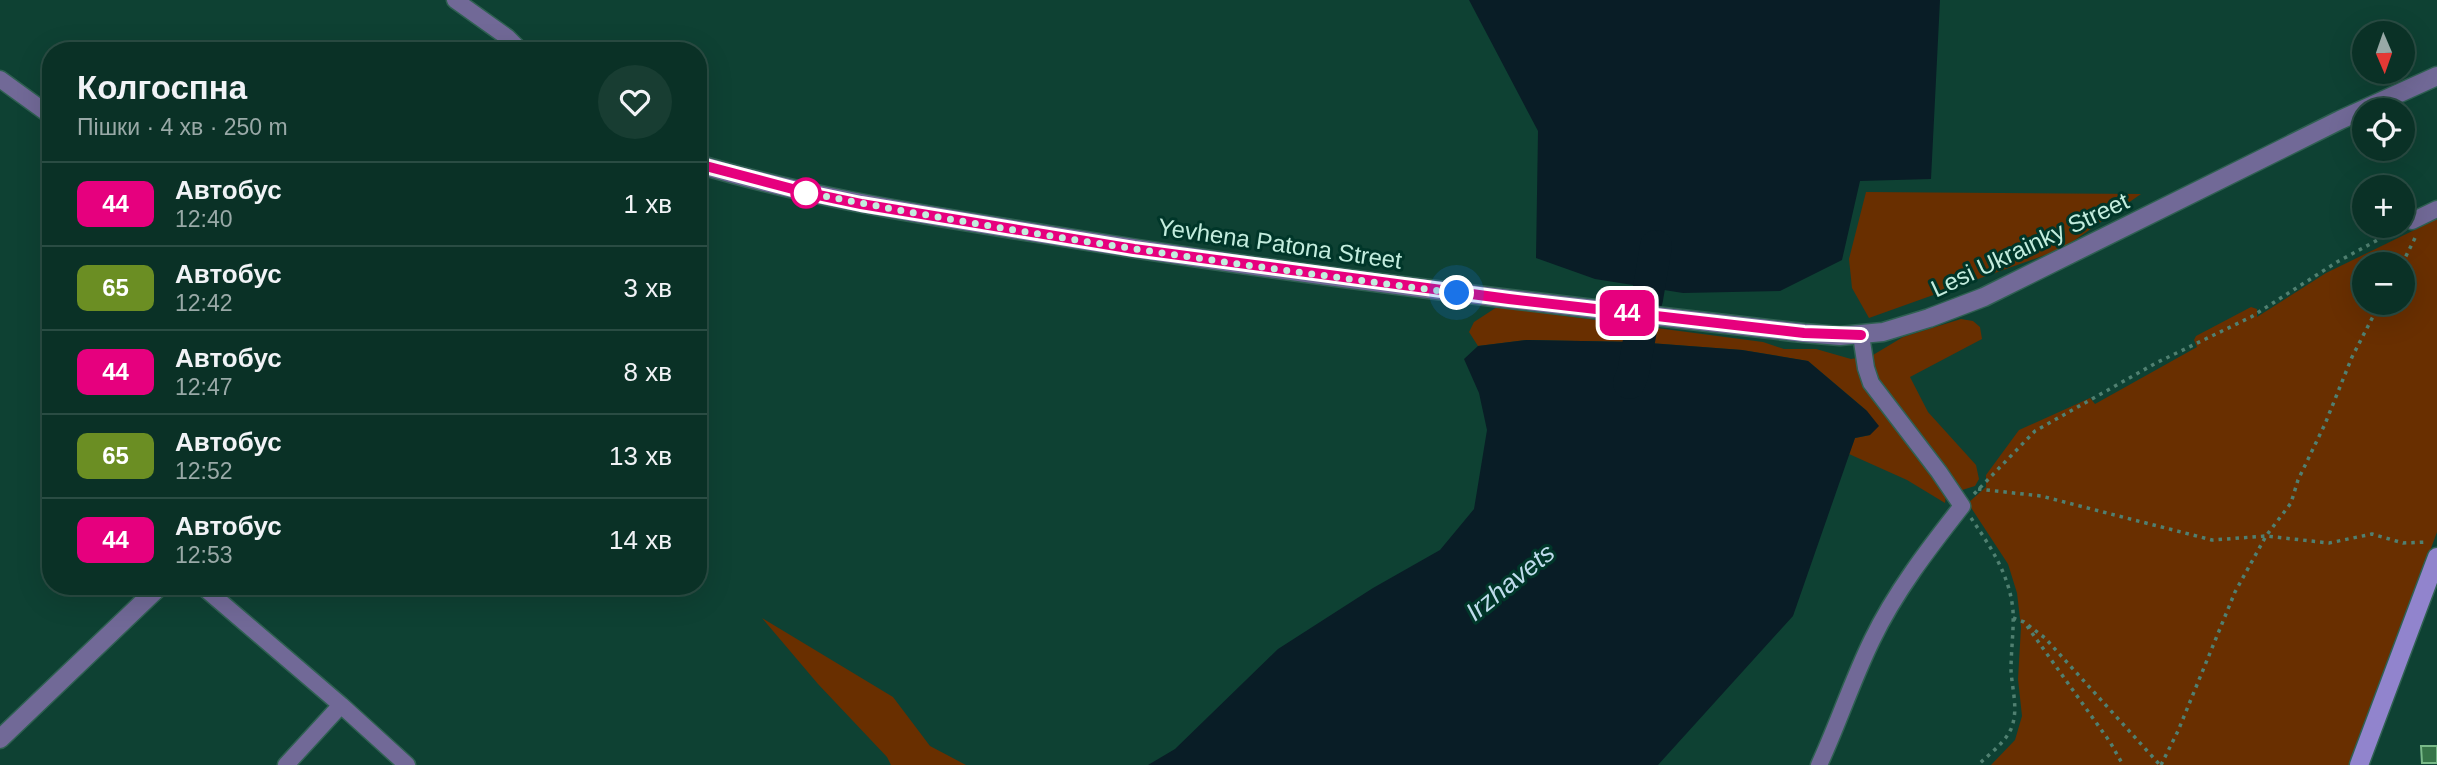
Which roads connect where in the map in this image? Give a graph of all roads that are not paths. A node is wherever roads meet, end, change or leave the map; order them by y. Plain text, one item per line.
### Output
1 (455, 0) edge
2 (512, 42) edge
3 (2437, 76) edge
4 (0, 79) edge
5 (42, 109) edge
6 (707, 166) edge
7 (2437, 209) edge
8 (2415, 220) edge
9 (1861, 335) junction
10 (2437, 557) edge
11 (151, 595) edge
12 (213, 595) edge
13 (341, 705) junction
14 (0, 739) edge
15 (286, 765) edge
16 (407, 765) edge
17 (1819, 765) edge
18 (2359, 765) edge

1 - 2 street
3 - 9 street, Lesi Ukrainky Street
4 - 5 street
6 - 9 street, Yevhena Patona Street
7 - 8 street
9 - 17 street
10 - 18 main road
11 - 14 street
12 - 13 street
13 - 15 street
13 - 16 street

